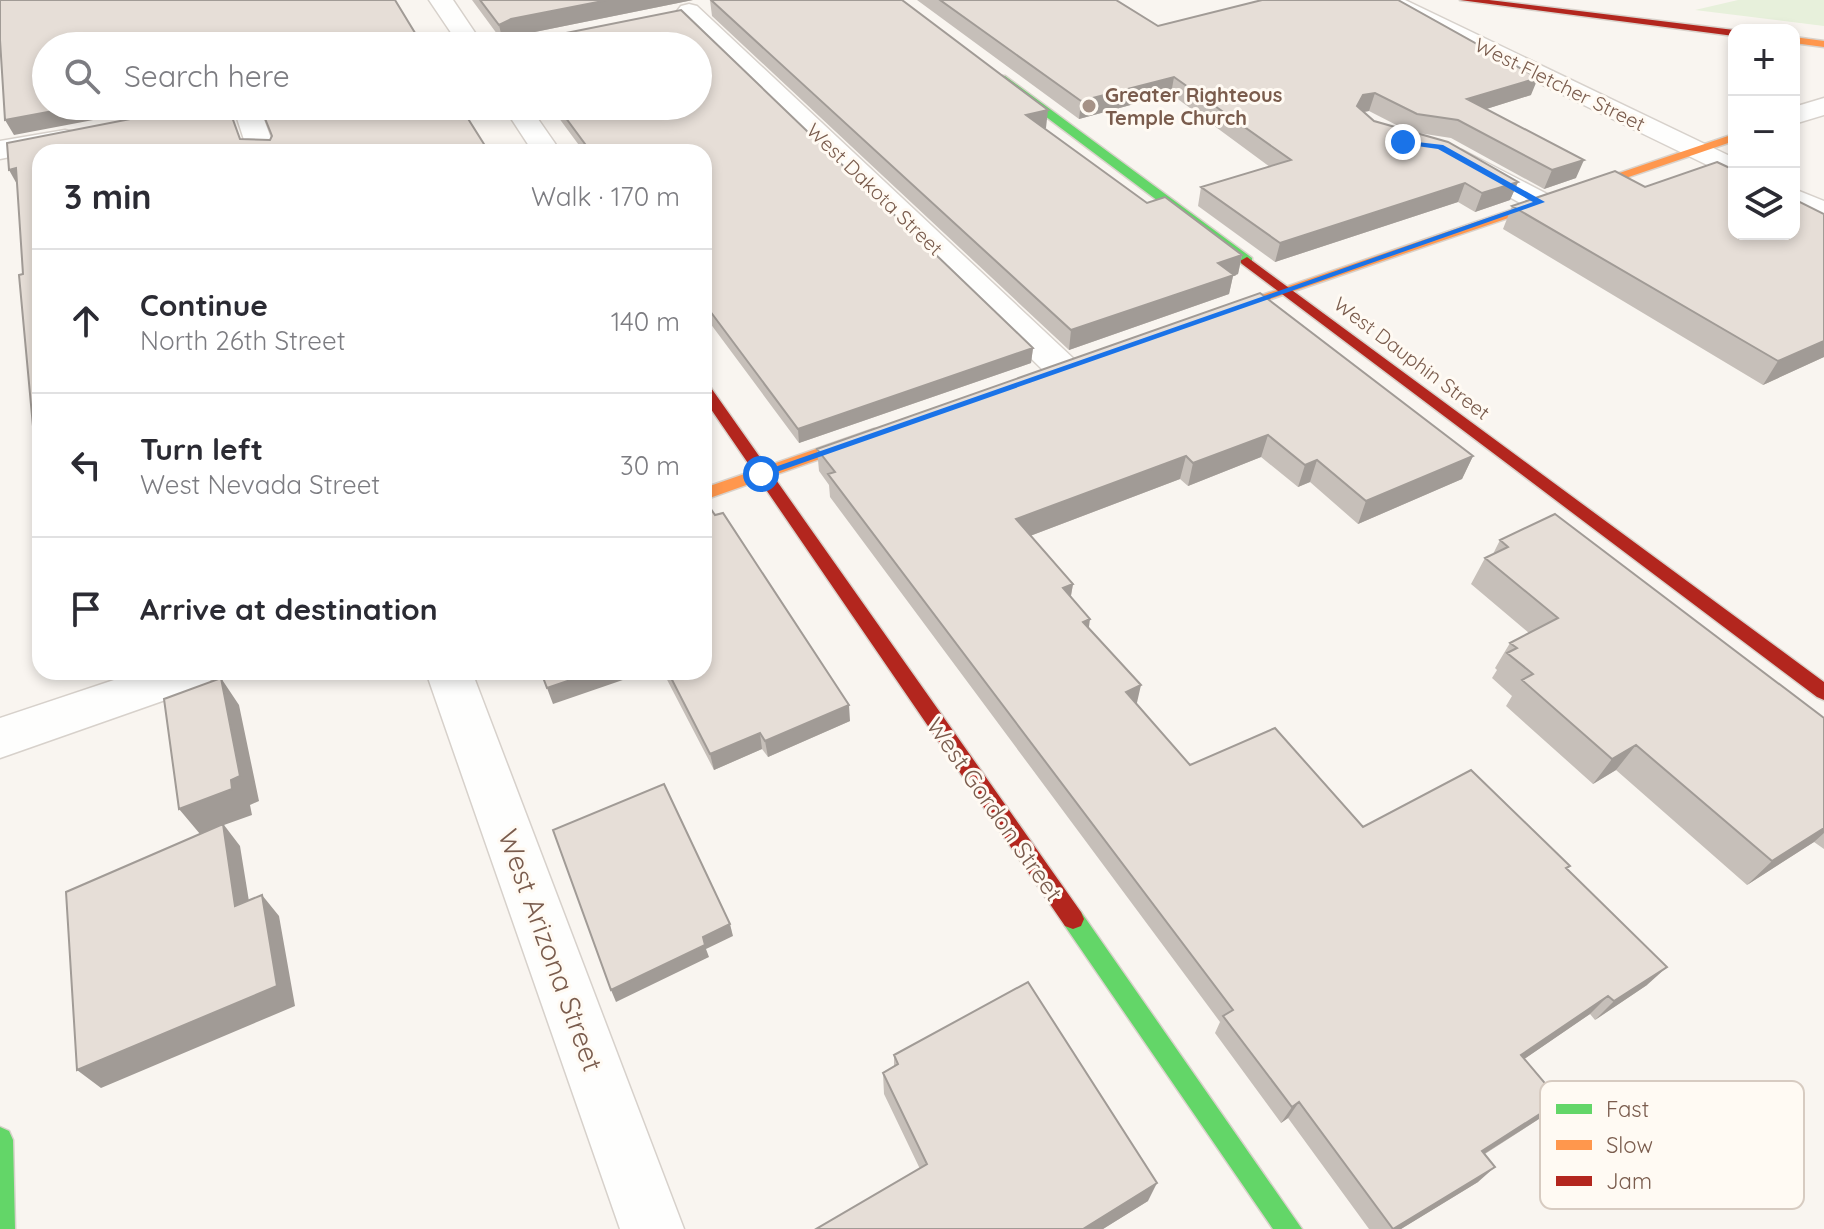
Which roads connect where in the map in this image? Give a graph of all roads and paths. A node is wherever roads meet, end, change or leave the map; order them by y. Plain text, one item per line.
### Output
1 (441, 0) edge
2 (1386, 0) edge
3 (1465, 0) edge
4 (688, 11) dead end
5 (463, 32) edge
6 (710, 32) edge
7 (1728, 32) edge
8 (712, 34) edge
9 (1800, 41) edge
10 (1824, 44) edge
11 (985, 66) edge
12 (1824, 106) edge
13 (1800, 114) edge
14 (251, 120) edge
15 (525, 120) edge
16 (90, 133) edge
17 (1728, 139) edge
18 (259, 144) edge
19 (542, 144) edge
20 (1440, 147) edge
21 (0, 150) edge
22 (1695, 150) junction
23 (1732, 168) edge
24 (1800, 201) edge
25 (1540, 202) junction
26 (1824, 213) edge
27 (1283, 290) junction
28 (1239, 305) edge
29 (1062, 368) edge
30 (712, 400) edge
31 (896, 426) edge
32 (761, 474) junction
33 (712, 491) edge
34 (169, 680) edge
35 (452, 680) edge
36 (1824, 692) edge
37 (0, 738) edge
38 (0, 1140) edge
39 (2, 1229) edge
40 (652, 1229) edge
41 (1289, 1229) edge

1 - 5 street
2 - 22 street, West Fletcher Street
3 - 7 street
4 - 6 street, West Dakota Street
8 - 29 street, West Dakota Street
9 - 10 street
11 - 27 street, West Dauphin Street
12 - 13 street
14 - 18 street
15 - 19 street
16 - 21 street
17 - 22 street
20 - 25 street
22 - 23 street, West Fletcher Street
22 - 25 street
24 - 26 street
25 - 27 street
27 - 28 street
27 - 36 street, West Dauphin Street
30 - 32 street, West Gordon Street
31 - 32 street
32 - 33 street
32 - 41 street, West Gordon Street
34 - 37 street
35 - 40 street, West Arizona Street
38 - 39 street

